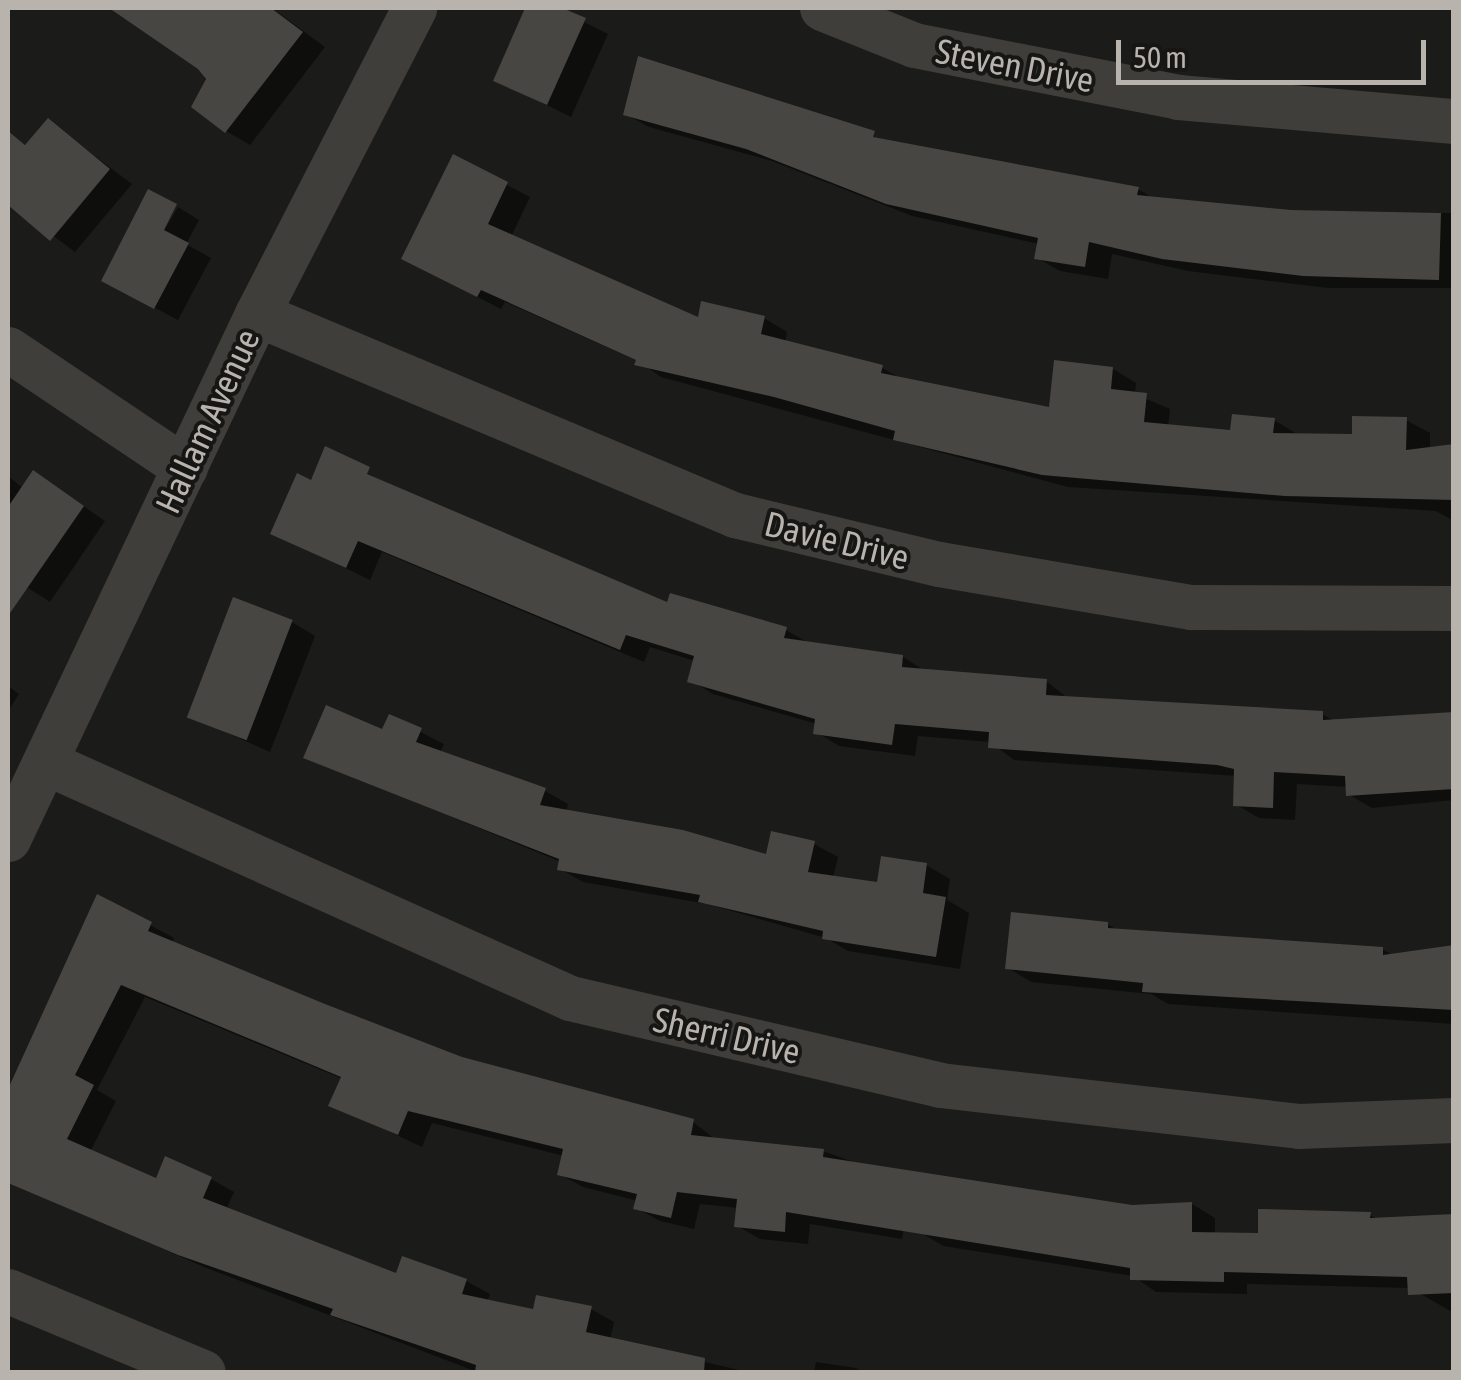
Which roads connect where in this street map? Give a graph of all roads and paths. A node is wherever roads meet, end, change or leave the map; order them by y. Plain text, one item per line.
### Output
1 (822, 8) edge
2 (406, 11) edge
3 (1454, 121) edge
4 (257, 314) junction
5 (8, 349) edge
6 (185, 468) junction
7 (1454, 608) edge
8 (47, 762) junction
9 (8, 839) edge
10 (1454, 1120) edge
11 (8, 1291) edge
12 (203, 1372) edge

1 - 3 street, Steven Drive
2 - 4 street, Hallam Avenue
4 - 6 street, Hallam Avenue
4 - 7 street, Davie Drive
5 - 6 street
6 - 8 street, Hallam Avenue
8 - 9 street, Hallam Avenue
8 - 10 street, Sherri Drive
11 - 12 street

